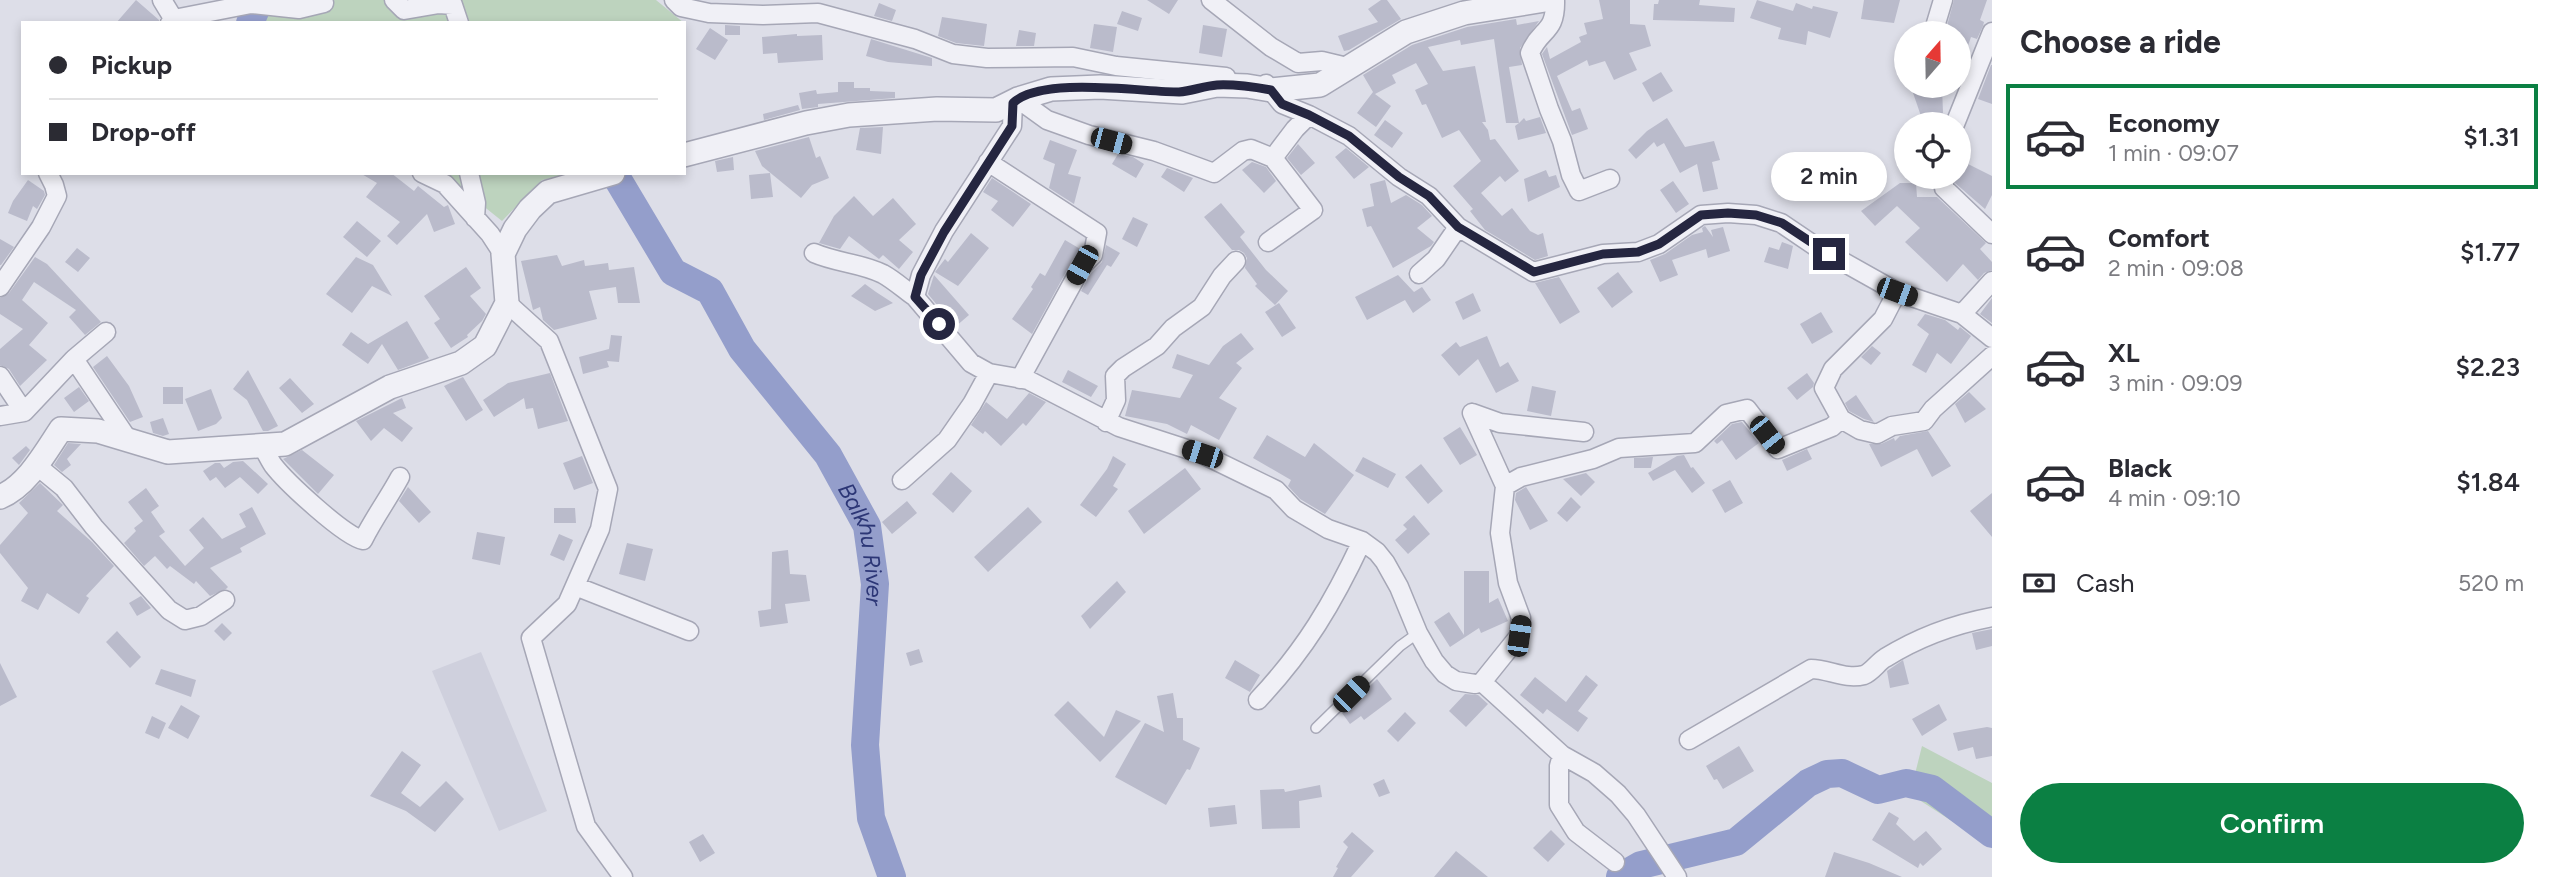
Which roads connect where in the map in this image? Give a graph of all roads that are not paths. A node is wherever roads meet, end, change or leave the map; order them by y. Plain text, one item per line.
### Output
1 (162, 0) edge
2 (394, 0) edge
3 (674, 0) edge
4 (1211, 0) edge
5 (1545, 0) edge
6 (1555, 0) edge
7 (1943, 0) edge
8 (324, 3) dead end
9 (174, 21) edge
10 (458, 21) edge
11 (1937, 21) edge
12 (1992, 33) edge
13 (1347, 67) junction
14 (1984, 72) edge
15 (1271, 90) junction
16 (1016, 101) junction
17 (1962, 112) edge
18 (1309, 115) junction
19 (686, 154) edge
20 (1273, 159) junction
21 (988, 162) junction
22 (49, 175) edge
23 (426, 175) edge
24 (469, 175) edge
25 (608, 175) edge
26 (1610, 179) dead end
27 (1946, 189) edge
28 (475, 218) junction
29 (1458, 227) junction
30 (1992, 234) edge
31 (1268, 242) dead end
32 (814, 253) dead end
33 (503, 254) junction
34 (1236, 261) dead end
35 (1419, 274) dead end
36 (1992, 281) edge
37 (0, 287) edge
38 (1897, 292) junction
39 (915, 297) junction
40 (507, 303) junction
41 (1962, 314) junction
42 (106, 332) dead end
43 (1992, 338) edge
44 (1992, 356) edge
45 (74, 359) junction
46 (989, 373) junction
47 (0, 376) edge
48 (1020, 379) junction
49 (24, 412) junction
50 (0, 416) edge
51 (1841, 419) junction
52 (1106, 422) junction
53 (1584, 432) dead end
54 (129, 442) junction
55 (262, 446) junction
56 (36, 465) junction
57 (400, 477) dead end
58 (902, 480) dead end
59 (1505, 486) junction
60 (0, 496) edge
61 (1362, 541) junction
62 (575, 586) junction
63 (225, 600) dead end
64 (1992, 617) edge
65 (689, 631) dead end
66 (1418, 633) junction
67 (1482, 682) junction
68 (1258, 700) dead end
69 (1316, 728) dead end
70 (1689, 740) dead end
71 (1562, 755) junction
72 (1615, 862) dead end
73 (623, 877) edge
74 (1677, 877) edge

1 - 9 street
2 - 10 street
3 - 15 street
4 - 13 street
5 - 13 street
6 - 26 street
7 - 11 street
8 - 9 street
12 - 14 street
13 - 15 street
14 - 17 street
15 - 16 street
15 - 18 street
16 - 19 street
16 - 20 street
16 - 21 street
18 - 20 street
18 - 29 street
20 - 31 street
21 - 39 street
21 - 48 street
22 - 37 street
23 - 28 street
24 - 28 street
25 - 33 street
27 - 30 street
28 - 33 street
29 - 35 street
29 - 38 street
32 - 39 street
33 - 40 street
34 - 52 street
36 - 41 street
38 - 41 street
38 - 51 street
39 - 46 street
40 - 55 street
40 - 62 street
41 - 43 street
42 - 45 street
44 - 51 street
45 - 49 street
45 - 54 street
46 - 48 street
46 - 58 street
47 - 49 street
48 - 52 street
49 - 50 street
51 - 59 street
52 - 61 street
53 - 59 street
54 - 55 street
54 - 56 street
55 - 57 street
56 - 60 street
56 - 63 street
59 - 67 street
61 - 66 street
61 - 68 street
62 - 65 street
62 - 73 street
64 - 70 street
66 - 67 street
66 - 69 lane
67 - 71 street
71 - 72 street
71 - 74 street

